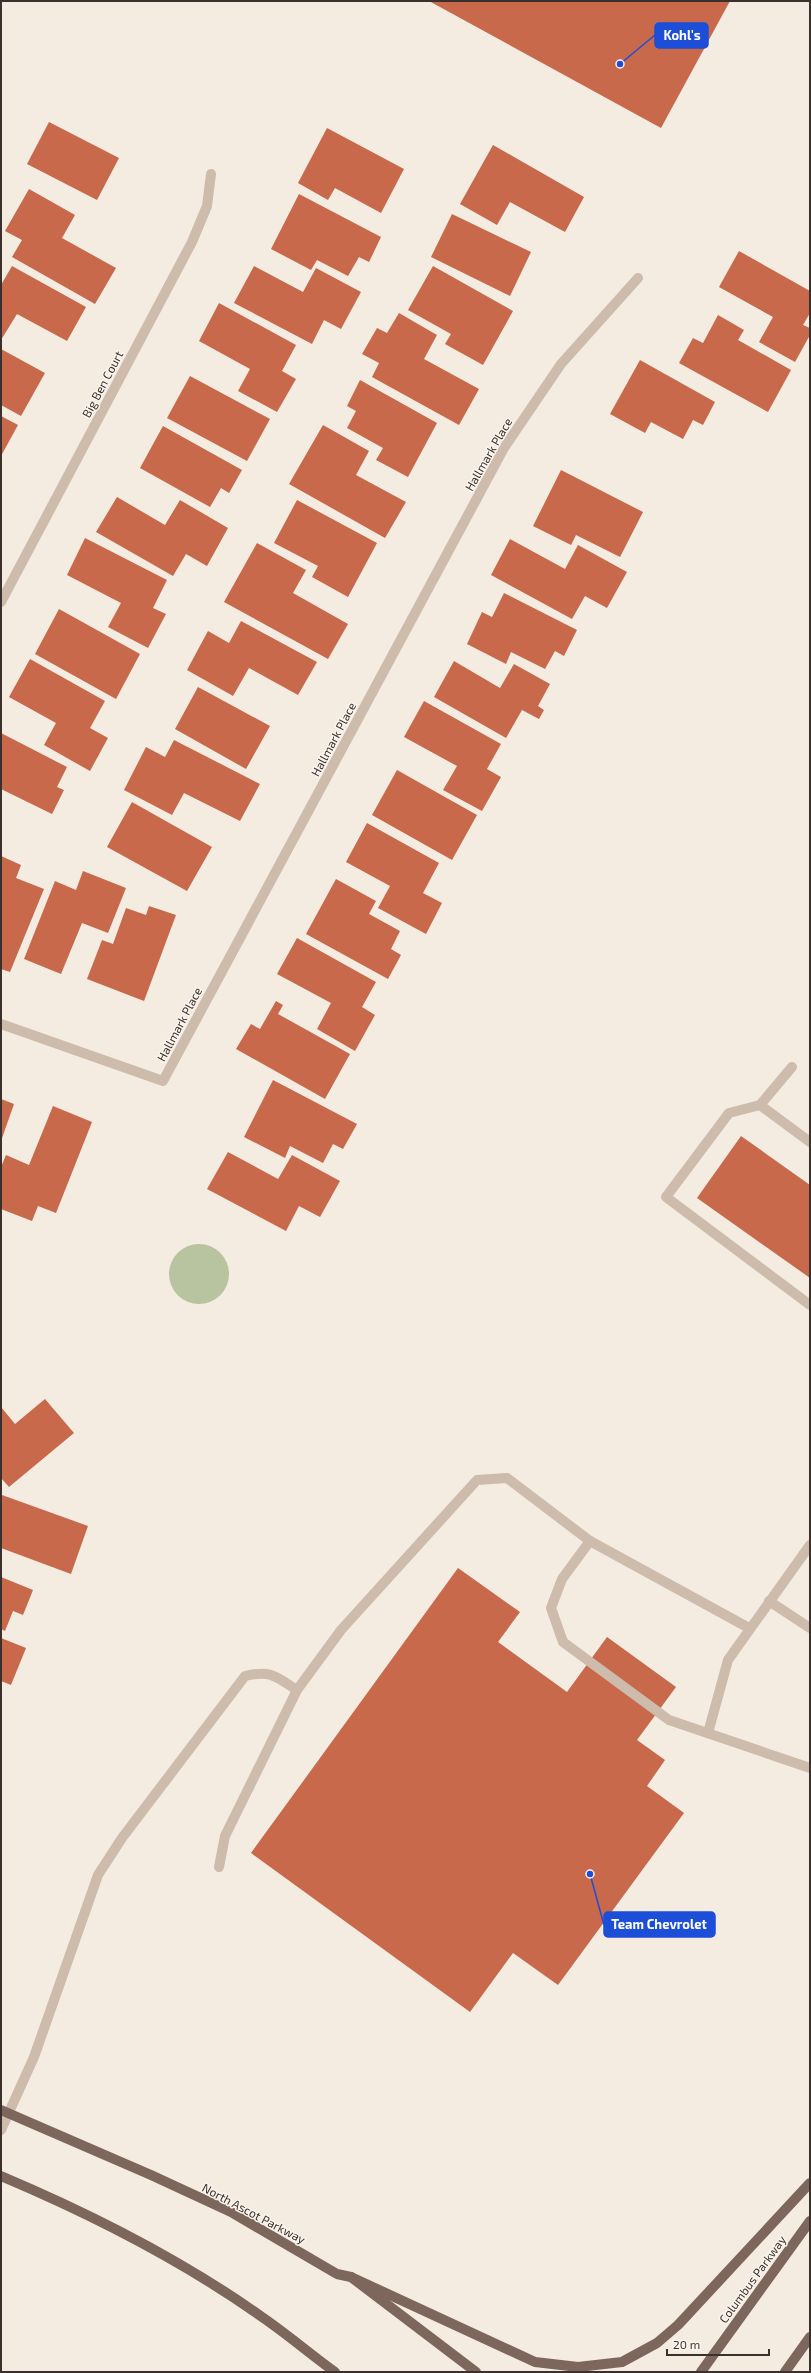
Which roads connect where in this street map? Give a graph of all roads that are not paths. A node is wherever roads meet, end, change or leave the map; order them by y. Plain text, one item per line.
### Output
1 (211, 174) dead end
2 (638, 278) dead end
3 (1, 602) edge
4 (1, 1024) edge
5 (792, 1067) dead end
6 (760, 1105) junction
7 (810, 1142) edge
8 (810, 1305) edge
9 (590, 1541) junction
10 (810, 1545) edge
11 (769, 1601) junction
12 (749, 1628) junction
13 (810, 1628) edge
14 (297, 1690) junction
15 (708, 1733) junction
16 (810, 1768) edge
17 (219, 1867) dead end
18 (6, 2111) edge
19 (1, 2130) edge
20 (1, 2176) edge
21 (810, 2183) edge
22 (810, 2221) edge
23 (351, 2277) junction
24 (810, 2338) edge
25 (335, 2372) edge
26 (476, 2372) edge
27 (701, 2372) edge
28 (785, 2372) edge

1 - 3 street, Big Ben Court
2 - 4 street, Hallmark Place
5 - 6 street
6 - 7 street
6 - 8 street
9 - 12 street
9 - 14 street
9 - 15 street
10 - 11 street
11 - 12 street
11 - 13 street
12 - 15 street
14 - 17 street
14 - 18 street
15 - 16 street
18 - 19 street
18 - 23 main road, North Ascot Parkway
20 - 25 main road
21 - 23 main road
22 - 27 main road, Columbus Parkway
23 - 26 main road, North Ascot Parkway
24 - 28 main road

